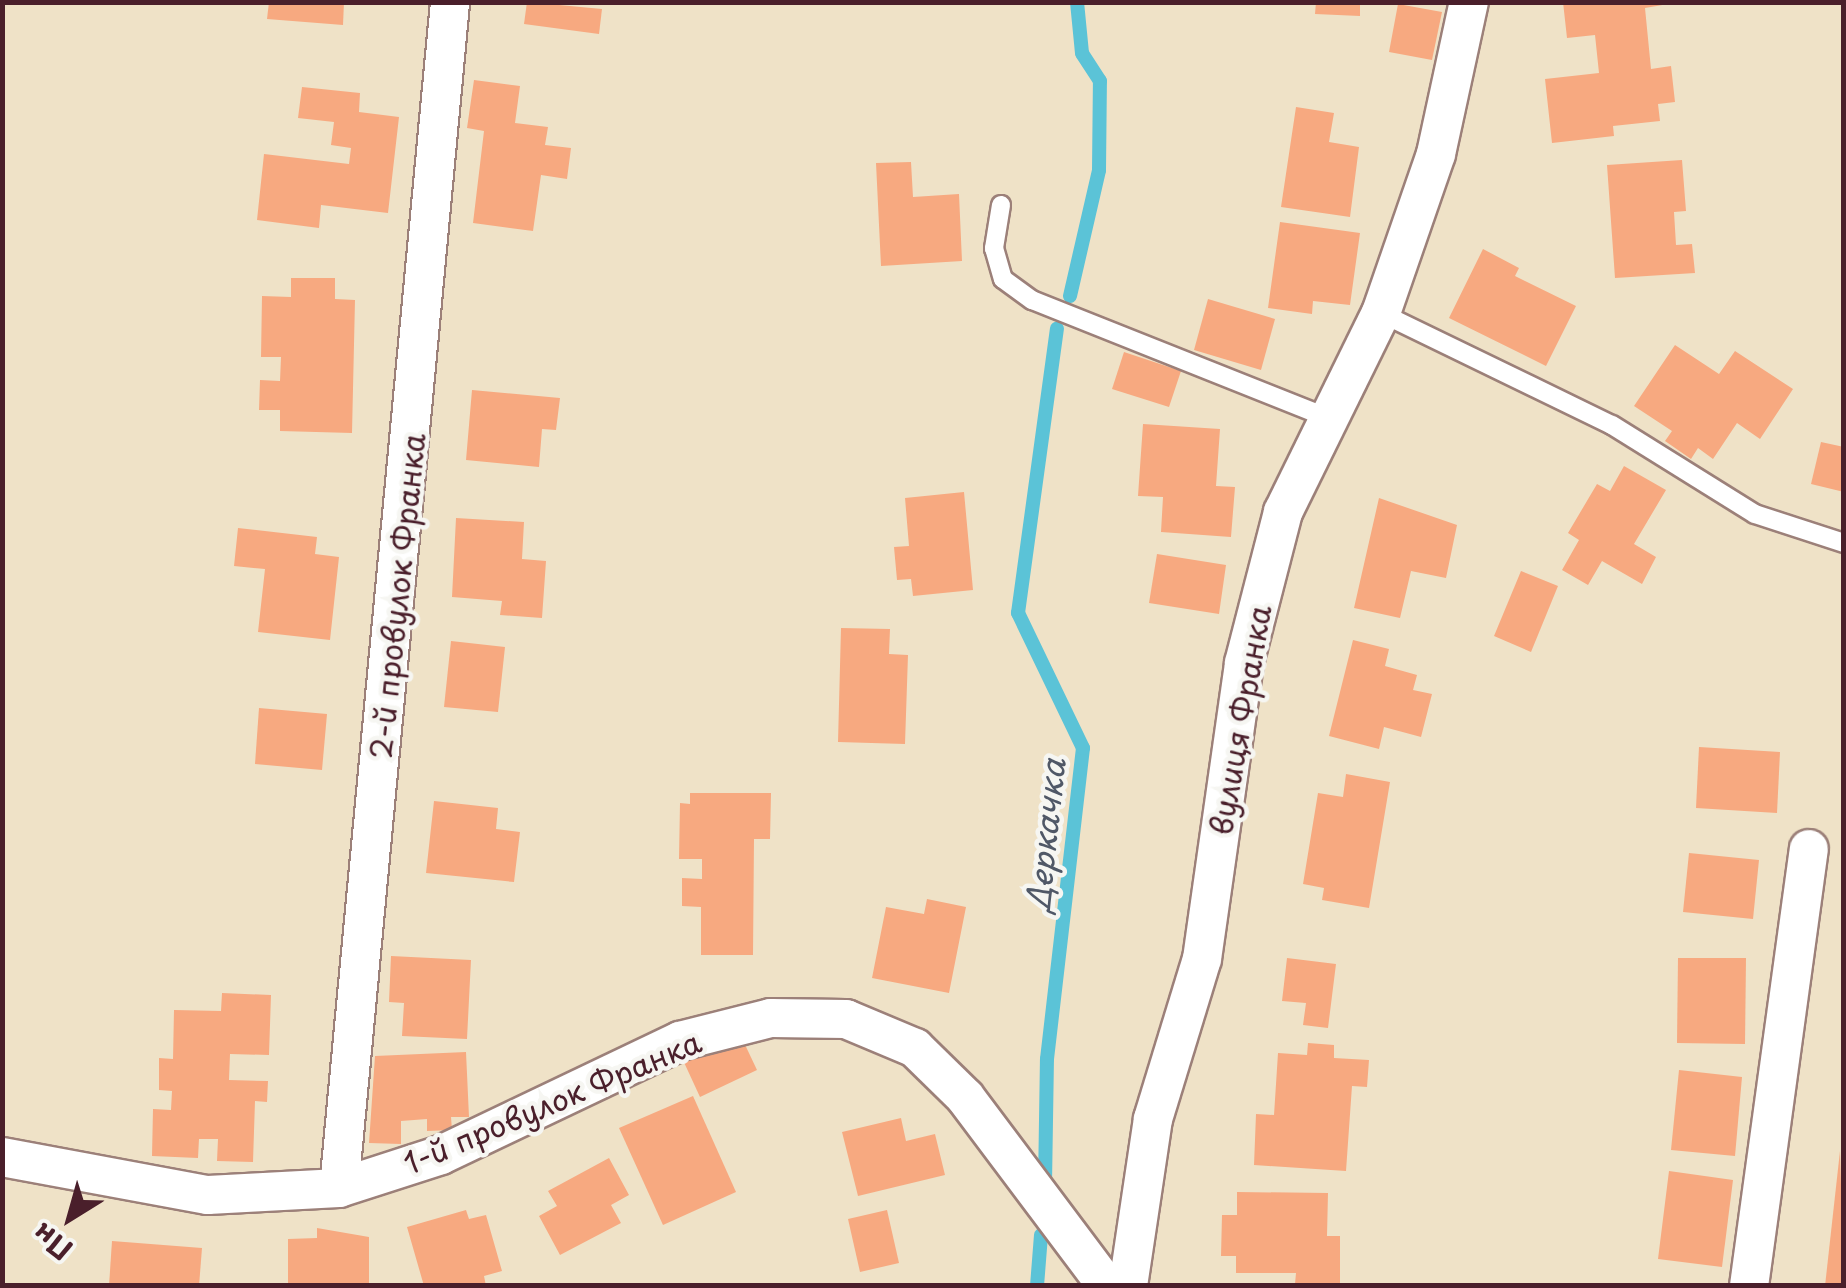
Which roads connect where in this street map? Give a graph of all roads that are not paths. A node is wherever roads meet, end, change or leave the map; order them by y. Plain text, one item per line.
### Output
1 (450, 2) edge
2 (1468, 2) edge
3 (1001, 205) dead end
4 (1380, 314) junction
5 (1329, 418) junction
6 (1844, 543) edge
7 (1808, 849) dead end
8 (2, 1157) edge
9 (339, 1188) junction
10 (1107, 1286) edge
11 (1128, 1286) edge
12 (1750, 1286) edge

1 - 9 street, 2-й провулок Франка
2 - 4 street, вулиця Франка
3 - 5 lane
4 - 5 street, вулиця Франка
4 - 6 lane
5 - 11 street, вулиця Франка
7 - 12 street
8 - 9 street, 1-й провулок Франка
9 - 10 street, 1-й провулок Франка

